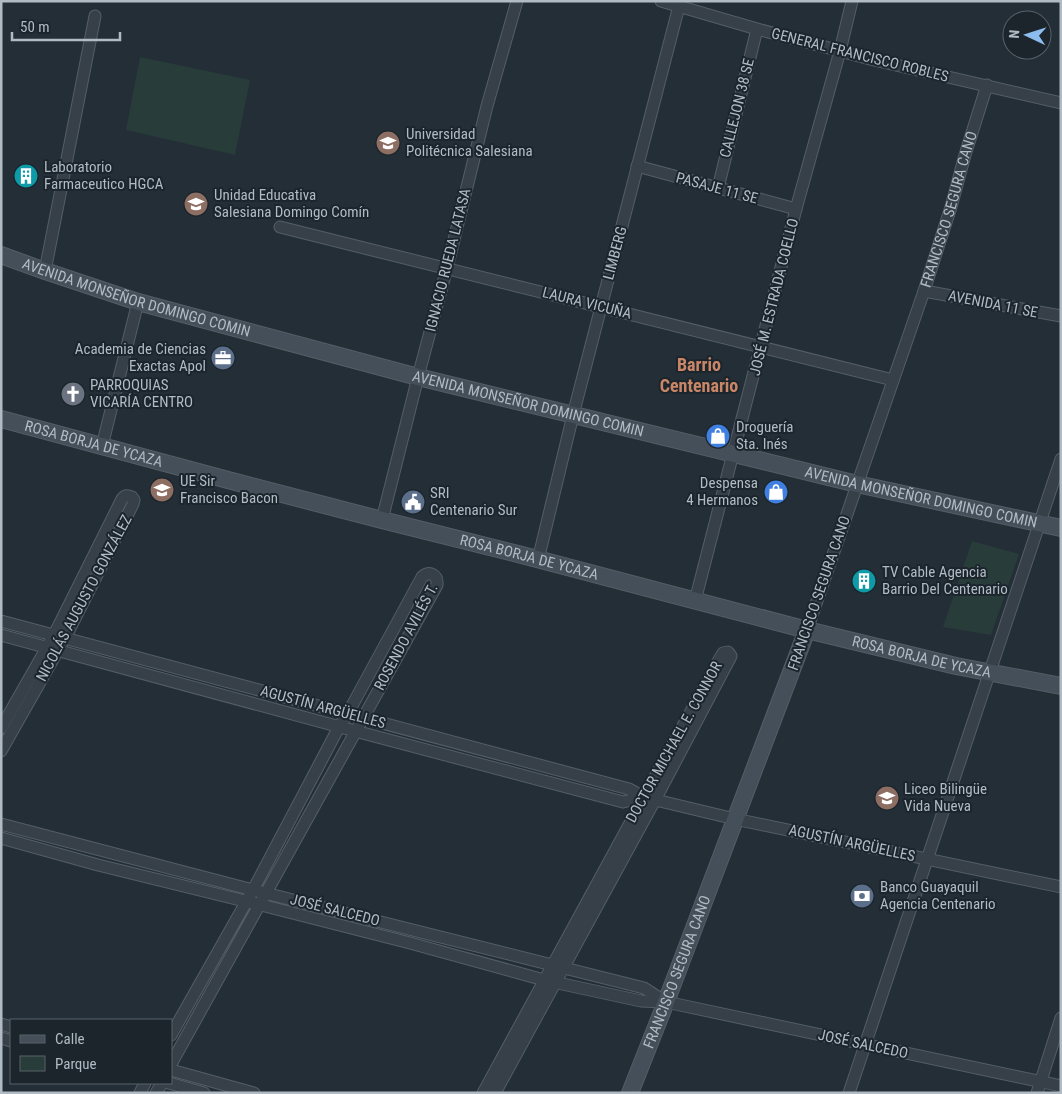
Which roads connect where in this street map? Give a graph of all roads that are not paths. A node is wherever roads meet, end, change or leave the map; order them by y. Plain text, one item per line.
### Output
1 (517, 1) edge
2 (660, 1) edge
3 (852, 1) edge
4 (679, 6) junction
5 (95, 16) dead end
6 (757, 29) junction
7 (840, 51) junction
8 (986, 85) junction
9 (1061, 103) edge
10 (637, 166) junction
11 (718, 188) junction
12 (796, 209) junction
13 (280, 226) dead end
14 (1, 255) edge
15 (447, 268) junction
16 (45, 271) junction
17 (924, 291) junction
18 (138, 302) junction
19 (601, 307) junction
20 (1061, 316) edge
21 (761, 347) junction
22 (418, 377) junction
23 (893, 380) junction
24 (573, 415) junction
25 (1, 419) edge
26 (102, 446) junction
27 (734, 454) junction
28 (1061, 459) edge
29 (857, 484) junction
30 (382, 520) junction
31 (1039, 523) junction
32 (1061, 528) edge
33 (538, 560) junction
34 (695, 601) junction
35 (1, 621) edge
36 (807, 630) junction
37 (1, 635) edge
38 (59, 636) junction
39 (52, 648) junction
40 (989, 672) junction
41 (209, 676) junction
42 (1061, 686) edge
43 (206, 690) junction
44 (348, 714) junction
45 (362, 717) junction
46 (340, 727) junction
47 (1, 728) edge
48 (355, 731) junction
49 (1, 752) edge
50 (505, 756) junction
51 (501, 770) junction
52 (643, 797) junction
53 (656, 800) junction
54 (735, 819) junction
55 (1, 824) edge
56 (1, 838) edge
57 (103, 851) junction
58 (926, 859) junction
59 (98, 865) junction
60 (1061, 887) edge
61 (253, 890) junction
62 (267, 893) junction
63 (247, 902) junction
64 (261, 905) junction
65 (415, 930) junction
66 (410, 943) junction
67 (552, 965) junction
68 (564, 968) junction
69 (544, 980) junction
70 (556, 983) junction
71 (666, 1002) junction
72 (1061, 1018) edge
73 (172, 1033) edge
74 (864, 1044) junction
75 (172, 1062) edge
76 (172, 1070) edge
77 (172, 1084) edge
78 (1061, 1086) edge
79 (1039, 1087) edge
80 (491, 1089) edge
81 (204, 1093) edge
82 (254, 1093) edge
83 (630, 1093) edge
84 (849, 1093) edge

1 - 15 street, IGNACIO RUEDA LATASA
2 - 4 street, GENERAL FRANCISCO ROBLES
3 - 7 street, JOSÉ M. ESTRADA COELLO
4 - 6 street, GENERAL FRANCISCO ROBLES
4 - 10 street, LIMBERG
5 - 16 street
6 - 7 street, GENERAL FRANCISCO ROBLES
6 - 11 street, CALLEJON 38 SE
7 - 8 street, GENERAL FRANCISCO ROBLES
7 - 12 street, JOSÉ M. ESTRADA COELLO
8 - 9 street, GENERAL FRANCISCO ROBLES
8 - 17 street, FRANCISCO SEGURA CANO
10 - 11 street, PASAJE 11 SE
10 - 19 street, LIMBERG
11 - 12 street, PASAJE 11 SE
12 - 21 street, JOSÉ M. ESTRADA COELLO
13 - 15 street, LAURA VICUÑA
14 - 16 main road, AVENIDA MONSEÑOR DOMINGO COMIN
15 - 19 street, LAURA VICUÑA
15 - 22 street, IGNACIO RUEDA LATASA
16 - 18 main road, AVENIDA MONSEÑOR DOMINGO COMIN
17 - 20 street, AVENIDA 11 SE
17 - 23 street, FRANCISCO SEGURA CANO
18 - 22 main road, AVENIDA MONSEÑOR DOMINGO COMIN
18 - 26 street
19 - 21 street, LAURA VICUÑA
19 - 24 street, LIMBERG
21 - 23 street, LAURA VICUÑA
21 - 27 street, JOSÉ M. ESTRADA COELLO
22 - 24 main road, AVENIDA MONSEÑOR DOMINGO COMIN
22 - 30 street, IGNACIO RUEDA LATASA
23 - 29 street, FRANCISCO SEGURA CANO
24 - 27 main road, AVENIDA MONSEÑOR DOMINGO COMIN
24 - 33 street, LIMBERG
25 - 26 main road, ROSA BORJA DE YCAZA
26 - 30 main road, ROSA BORJA DE YCAZA
27 - 29 main road, AVENIDA MONSEÑOR DOMINGO COMIN
27 - 34 street, JOSÉ M. ESTRADA COELLO
28 - 31 street
29 - 31 main road, AVENIDA MONSEÑOR DOMINGO COMIN
29 - 36 street, FRANCISCO SEGURA CANO
30 - 33 main road, ROSA BORJA DE YCAZA
31 - 32 main road, AVENIDA MONSEÑOR DOMINGO COMIN
31 - 40 street
33 - 34 main road, ROSA BORJA DE YCAZA
34 - 36 main road, ROSA BORJA DE YCAZA
35 - 38 street, AGUSTÍN ARGÜELLES
36 - 40 main road, ROSA BORJA DE YCAZA
36 - 54 main road, FRANCISCO SEGURA CANO
37 - 39 street, AGUSTÍN ARGÜELLES
38 - 38 street, NICOLÁS AUGUSTO GONZÁLEZ
38 - 39 street, NICOLÁS AUGUSTO GONZÁLEZ
38 - 41 street, AGUSTÍN ARGÜELLES
39 - 43 street, AGUSTÍN ARGÜELLES
39 - 47 street, NICOLÁS AUGUSTO GONZÁLEZ
39 - 49 street, NICOLÁS AUGUSTO GONZÁLEZ
40 - 42 main road, ROSA BORJA DE YCAZA
40 - 58 street
41 - 43 street
41 - 44 street, AGUSTÍN ARGÜELLES
43 - 46 street, AGUSTÍN ARGÜELLES
44 - 45 street, AGUSTÍN ARGÜELLES
44 - 45 street, ROSENDO AVILÉS T.
44 - 46 street, ROSENDO AVILÉS T.
45 - 48 street, ROSENDO AVILÉS T.
45 - 50 street, AGUSTÍN ARGÜELLES
46 - 48 street, AGUSTÍN ARGÜELLES
46 - 61 street, ROSENDO AVILÉS T.
48 - 51 street, AGUSTÍN ARGÜELLES
48 - 62 street, ROSENDO AVILÉS T.
50 - 51 street
50 - 52 street, AGUSTÍN ARGÜELLES
51 - 52 street, AGUSTÍN ARGÜELLES
52 - 53 street, AGUSTÍN ARGÜELLES
52 - 53 street, DOCTOR MICHAEL E. CONNOR
52 - 67 street, DOCTOR MICHAEL E. CONNOR
53 - 54 street, AGUSTÍN ARGÜELLES
53 - 68 street, DOCTOR MICHAEL E. CONNOR
54 - 58 street, AGUSTÍN ARGÜELLES
54 - 71 main road, FRANCISCO SEGURA CANO
55 - 57 street, JOSÉ SALCEDO
56 - 59 street, JOSÉ SALCEDO
57 - 59 street
57 - 61 street, JOSÉ SALCEDO
58 - 60 street, AGUSTÍN ARGÜELLES
58 - 74 street
59 - 63 street, JOSÉ SALCEDO
61 - 62 street, JOSÉ SALCEDO
61 - 63 street, ROSENDO AVILÉS T.
62 - 64 street, ROSENDO AVILÉS T.
62 - 65 street, JOSÉ SALCEDO
63 - 64 street, JOSÉ SALCEDO
63 - 73 street, ROSENDO AVILÉS T.
64 - 66 street, JOSÉ SALCEDO
64 - 75 street, ROSENDO AVILÉS T.
65 - 66 street
65 - 67 street, JOSÉ SALCEDO
66 - 69 street, JOSÉ SALCEDO
67 - 68 street, JOSÉ SALCEDO
67 - 69 street, DOCTOR MICHAEL E. CONNOR
68 - 70 street, DOCTOR MICHAEL E. CONNOR
68 - 71 street, JOSÉ SALCEDO
69 - 70 street, JOSÉ SALCEDO
69 - 80 street, DOCTOR MICHAEL E. CONNOR
70 - 71 street, JOSÉ SALCEDO
70 - 80 street, DOCTOR MICHAEL E. CONNOR
71 - 74 street, JOSÉ SALCEDO
71 - 83 main road, FRANCISCO SEGURA CANO
72 - 79 street
74 - 79 street, JOSÉ SALCEDO
74 - 84 street
76 - 82 street
77 - 81 street
78 - 79 street, JOSÉ SALCEDO

